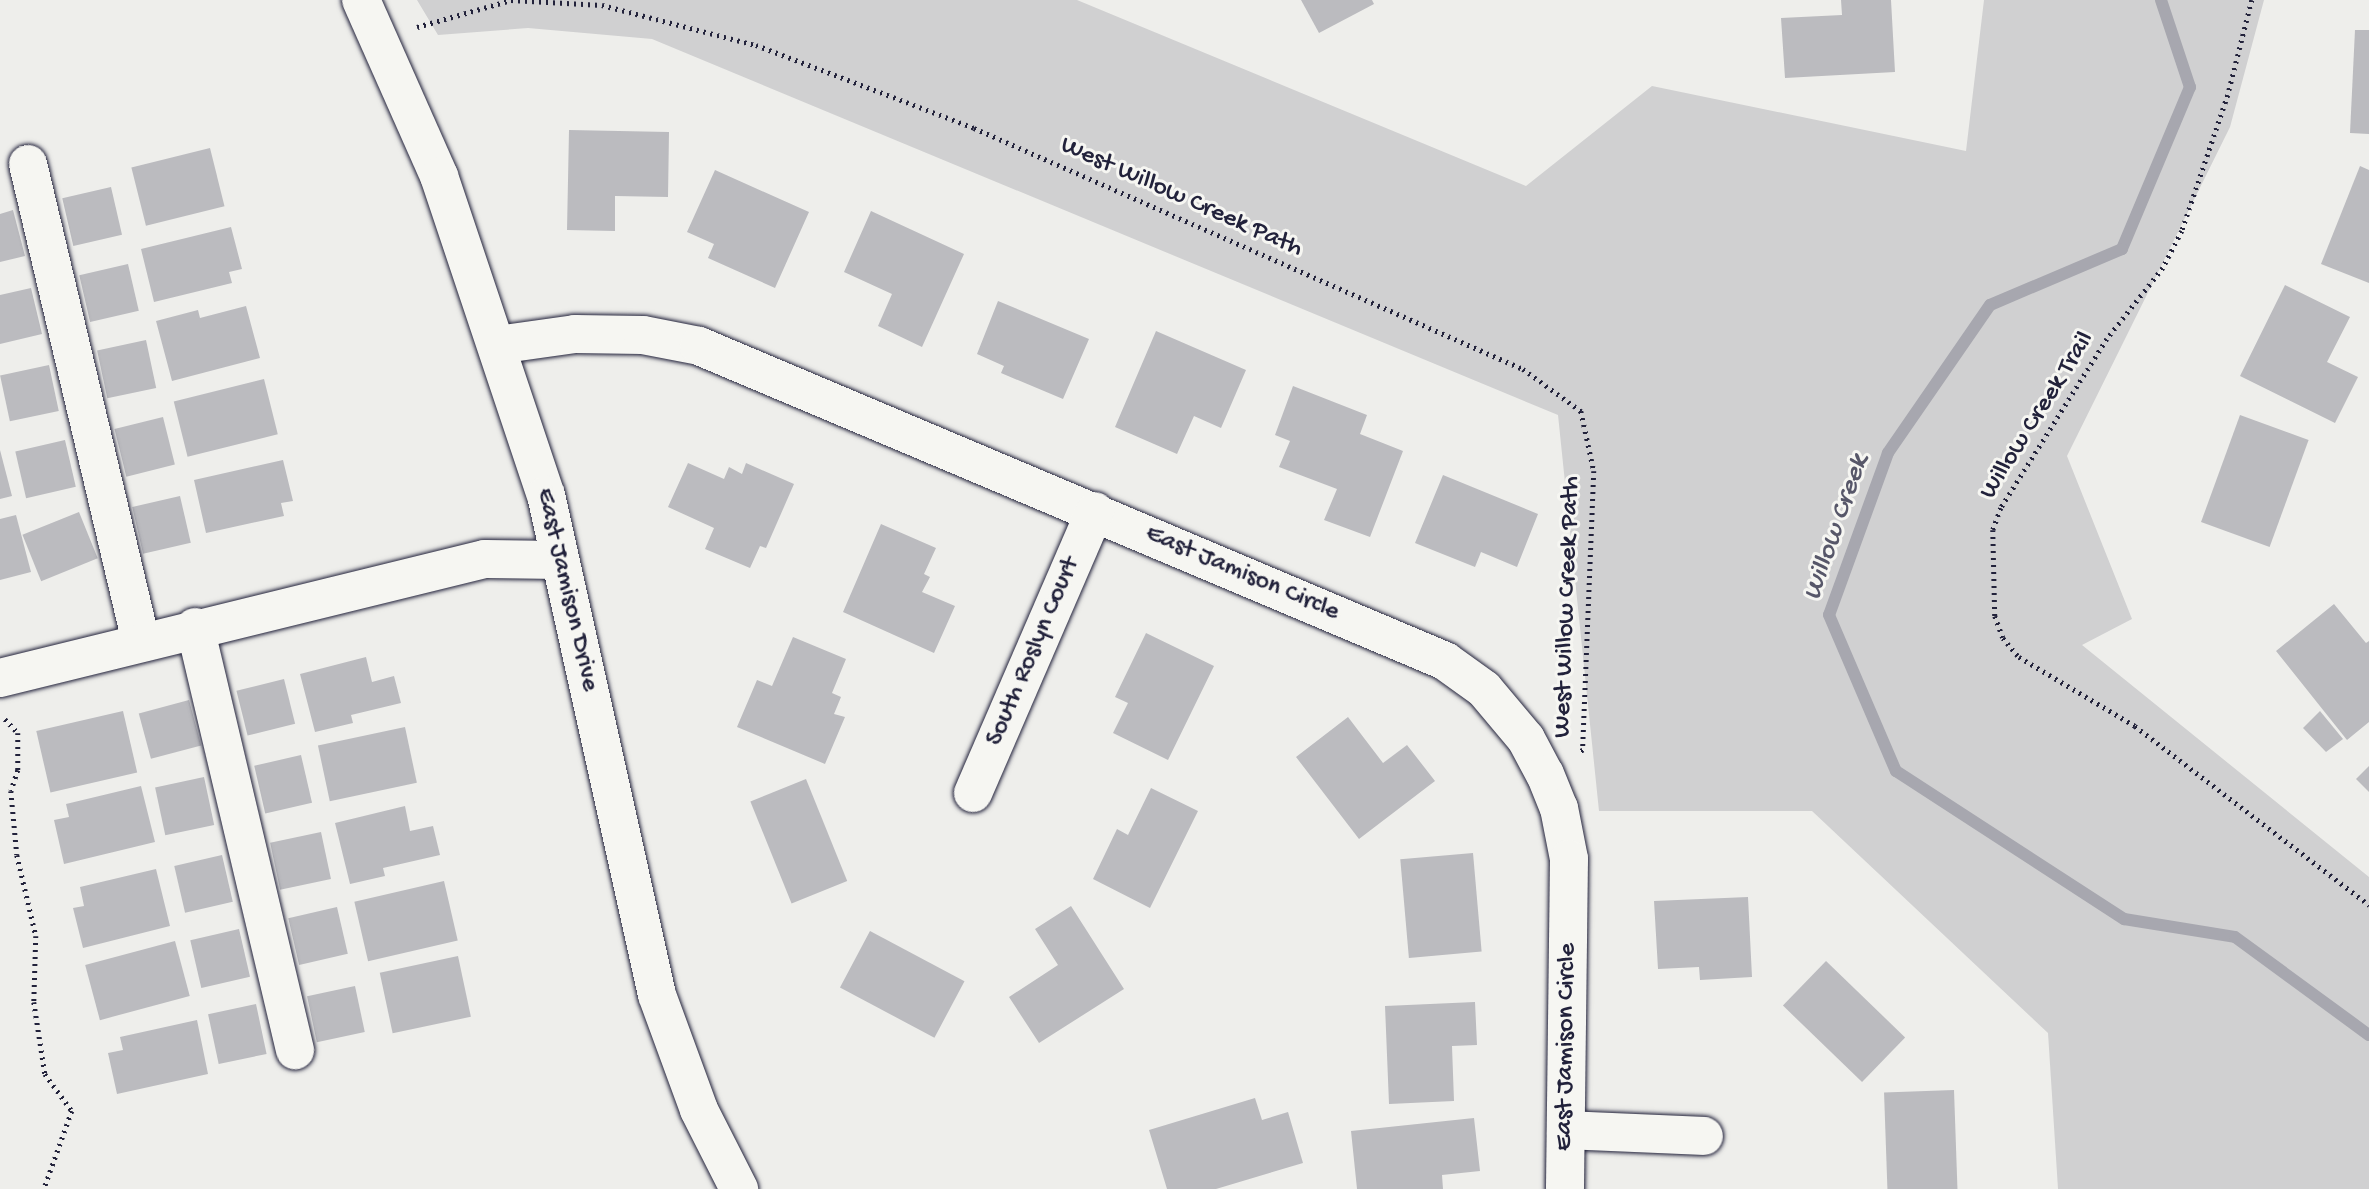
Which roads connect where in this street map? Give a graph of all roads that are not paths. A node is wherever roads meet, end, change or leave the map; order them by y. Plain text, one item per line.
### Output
1 (361, 0) edge
2 (28, 164) dead end
3 (497, 345) junction
4 (1095, 511) junction
5 (561, 559) junction
6 (195, 627) junction
7 (141, 643) junction
8 (0, 678) edge
9 (973, 793) dead end
10 (295, 1050) dead end
11 (1566, 1130) junction
12 (1704, 1136) dead end
13 (739, 1189) edge
14 (1565, 1189) edge

1 - 3 street, East Jamison Drive
2 - 7 street
3 - 4 street, East Jamison Circle
3 - 5 street, East Jamison Drive
4 - 9 street, South Roslyn Court
4 - 11 street, East Jamison Circle
5 - 6 street
5 - 13 street, East Jamison Drive
6 - 7 street
6 - 10 street
7 - 8 street
11 - 12 street
11 - 14 street, East Jamison Circle

